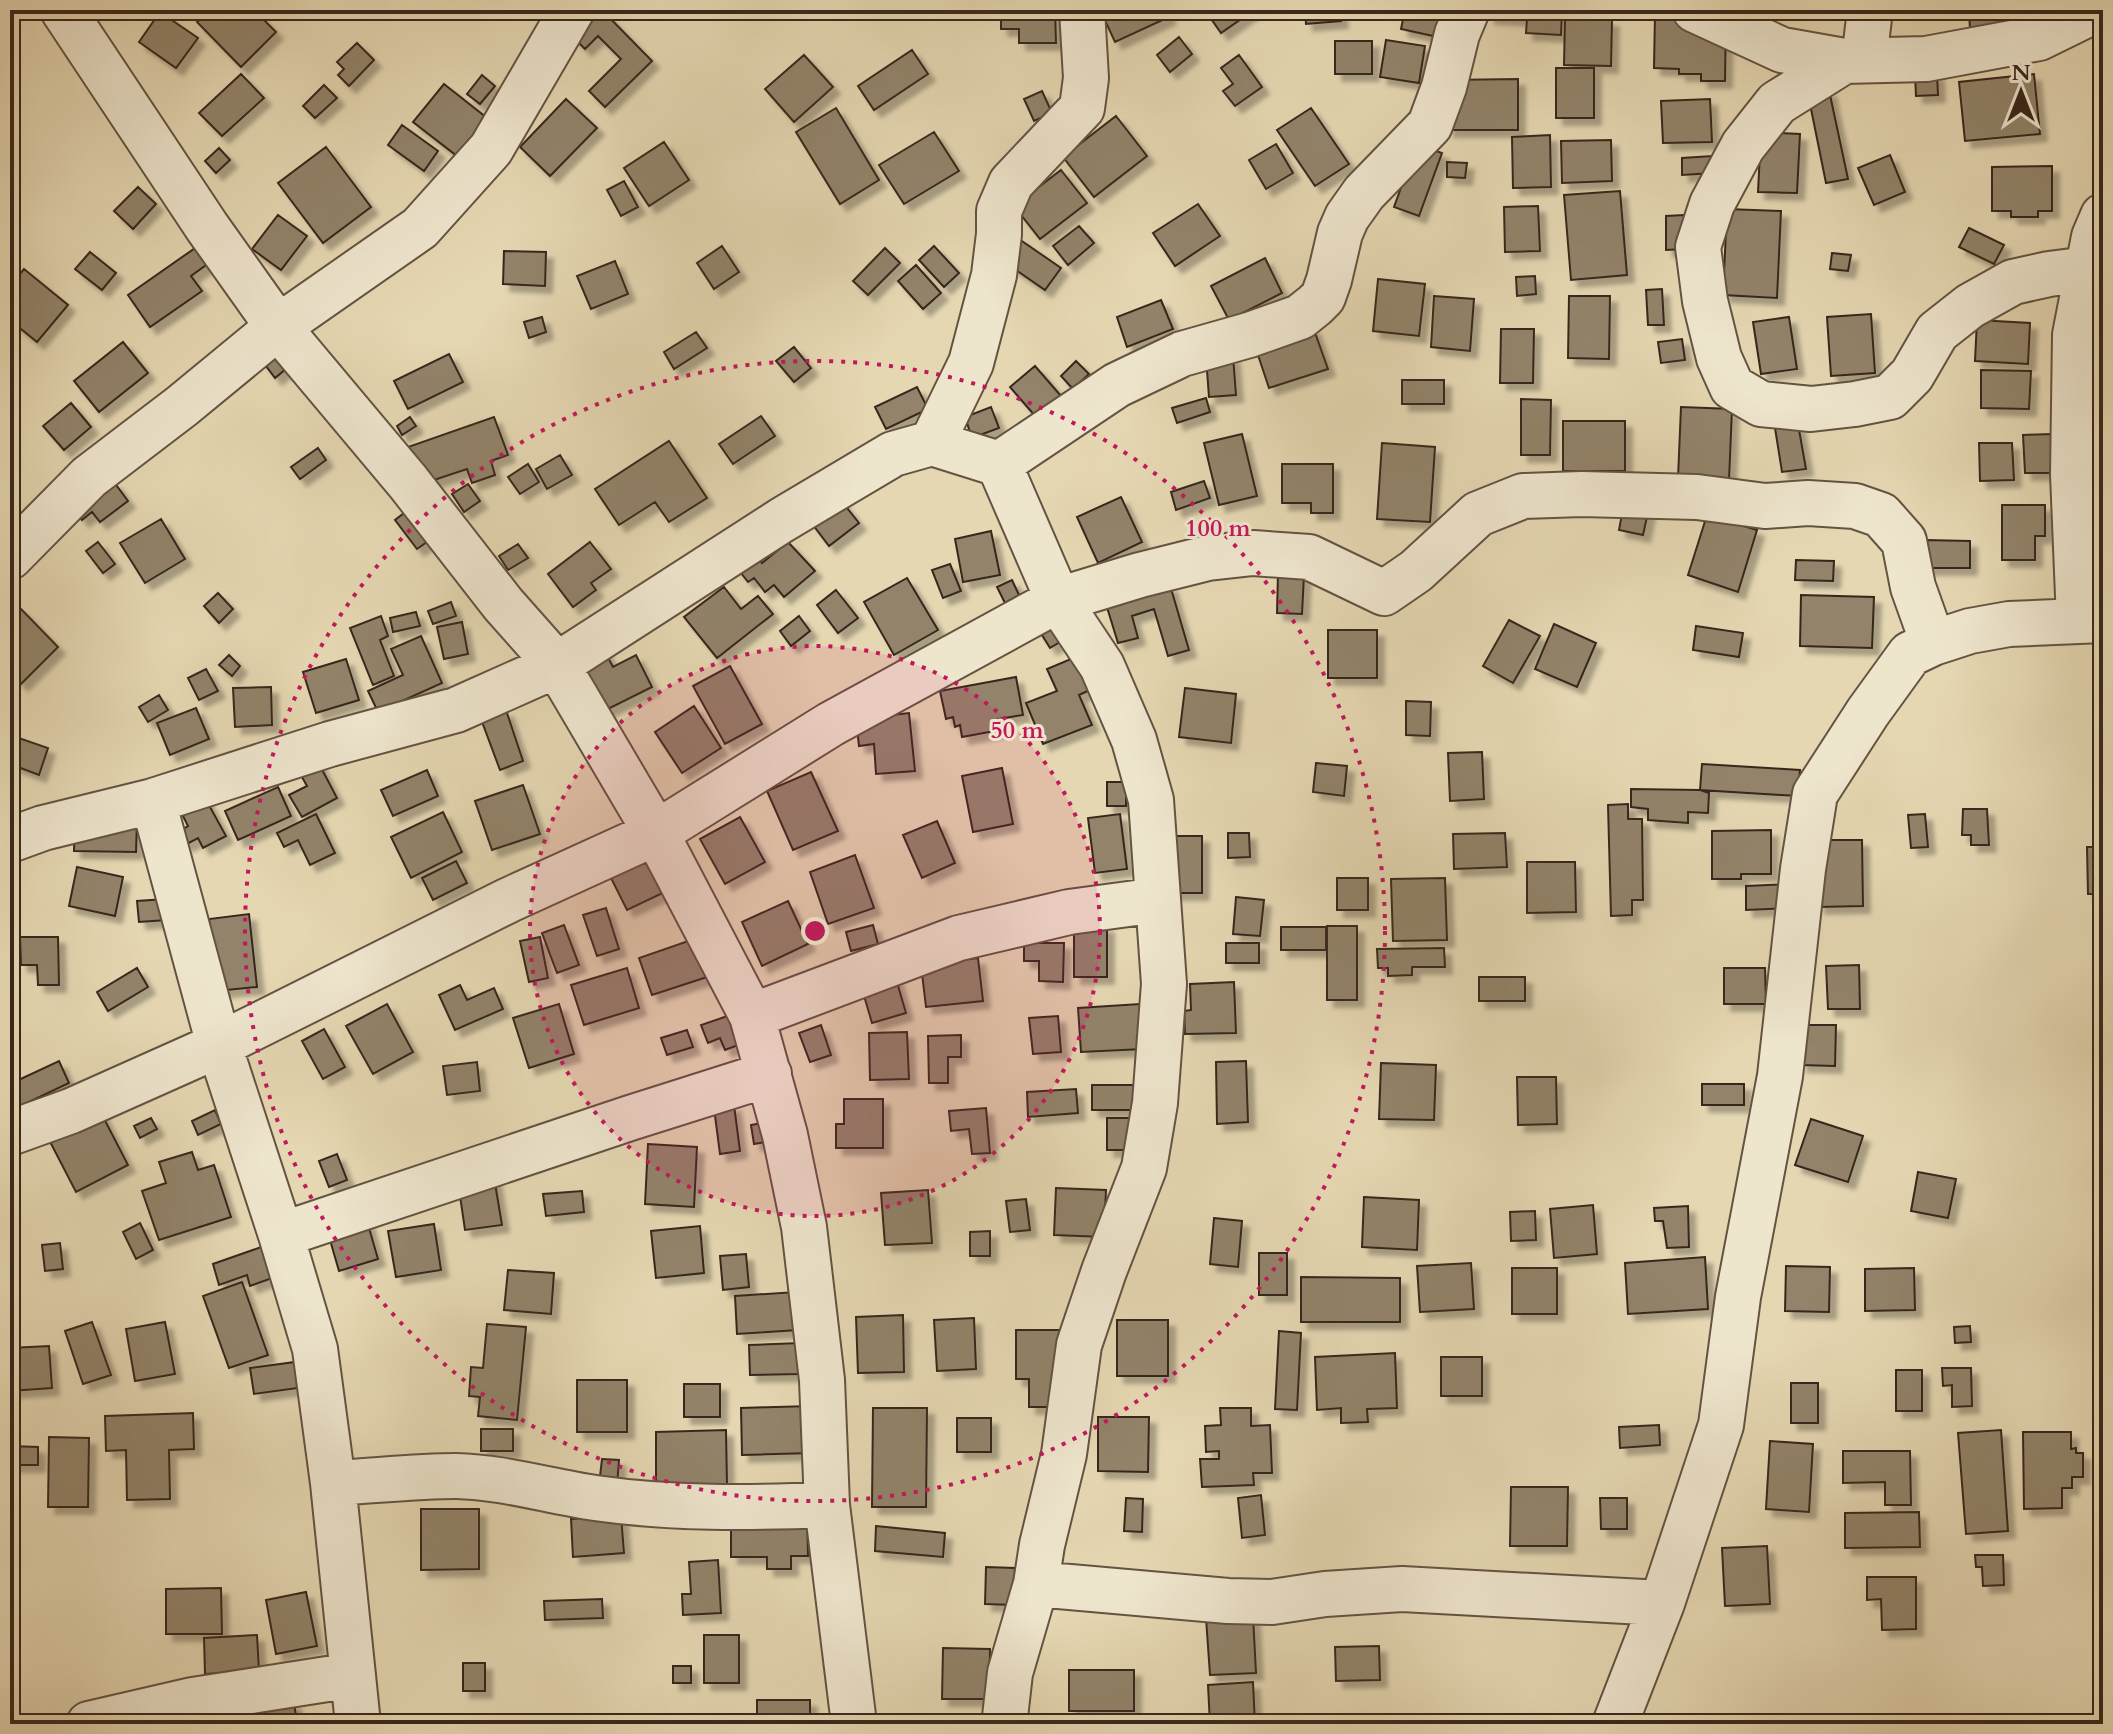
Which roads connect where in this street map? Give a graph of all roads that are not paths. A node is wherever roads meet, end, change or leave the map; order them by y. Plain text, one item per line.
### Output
1 (63, 10) edge
2 (572, 10) edge
3 (1082, 10) edge
4 (1467, 10) edge
5 (1695, 10) edge
6 (1870, 10) edge
7 (2096, 10) edge
8 (1854, 61) junction
9 (2103, 216) edge
10 (2088, 269) junction
11 (278, 327) junction
12 (932, 443) junction
13 (999, 464) junction
14 (10, 557) edge
15 (1058, 600) junction
16 (2091, 620) edge
17 (1933, 643) junction
18 (557, 665) junction
19 (153, 801) junction
20 (656, 833) junction
21 (10, 840) edge
22 (1158, 900) junction
23 (752, 1016) junction
24 (219, 1045) junction
25 (769, 1074) junction
26 (10, 1133) edge
27 (281, 1235) junction
28 (333, 1483) junction
29 (827, 1505) junction
30 (1036, 1584) junction
31 (1662, 1603) junction
32 (353, 1675) junction
33 (89, 1724) edge
34 (358, 1724) edge
35 (854, 1724) edge
36 (1006, 1724) edge
37 (1615, 1724) edge

1 - 11 street
2 - 11 street
3 - 12 street
4 - 13 street
5 - 8 street
6 - 8 street
7 - 8 street
8 - 10 street
9 - 10 street
10 - 16 street
11 - 14 street
11 - 18 street
12 - 13 street
12 - 18 street
13 - 15 street
15 - 17 street
15 - 20 street
15 - 22 street
16 - 17 street
17 - 31 street
18 - 19 street
18 - 20 street
19 - 21 street
19 - 24 street
20 - 23 street
20 - 24 street
22 - 23 street
22 - 30 street
23 - 25 street
24 - 26 street
24 - 27 street
25 - 27 street
25 - 29 street
27 - 28 street
28 - 29 street
28 - 32 street
29 - 35 street
30 - 31 street
30 - 36 street
31 - 37 street
32 - 33 street
32 - 34 street

